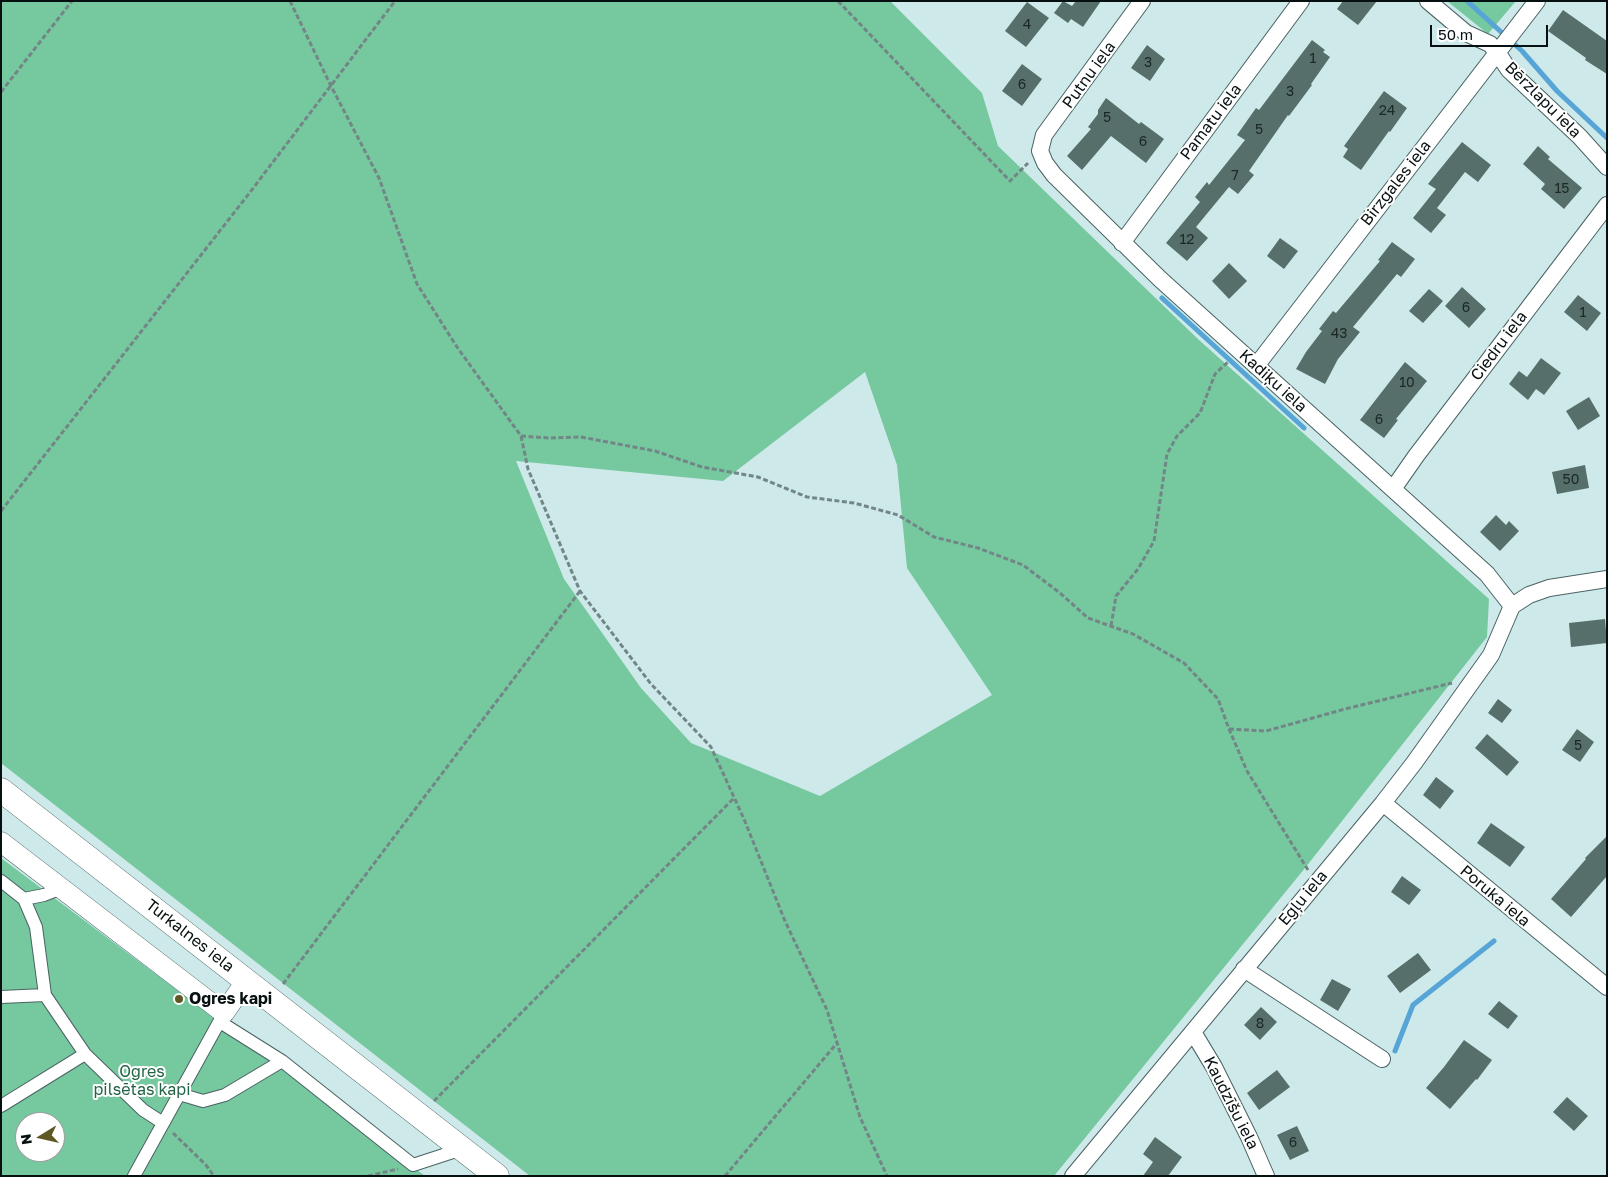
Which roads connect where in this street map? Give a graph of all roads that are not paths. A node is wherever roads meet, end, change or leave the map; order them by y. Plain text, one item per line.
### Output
1 (1142, 1) edge
2 (1301, 1) edge
3 (1428, 1) edge
4 (1537, 1) edge
5 (1498, 52) junction
6 (1040, 151) joint
7 (1607, 167) edge
8 (1607, 205) edge
9 (1122, 243) junction
10 (1256, 366) junction
11 (1393, 489) junction
12 (1607, 578) edge
13 (1512, 606) junction
14 (1, 790) edge
15 (1383, 803) junction
16 (1, 842) edge
17 (1, 881) edge
18 (62, 888) junction
19 (24, 898) junction
20 (1244, 969) junction
21 (247, 980) junction
22 (1607, 987) edge
23 (45, 995) junction
24 (1, 998) edge
25 (222, 1017) junction
26 (1193, 1032) junction
27 (85, 1054) junction
28 (1382, 1059) dead end
29 (282, 1061) junction
30 (179, 1094) junction
31 (1, 1106) edge
32 (163, 1123) junction
33 (462, 1149) junction
34 (411, 1170) edge
35 (134, 1176) edge
36 (497, 1176) edge
37 (1073, 1176) edge
38 (1266, 1176) edge

1 - 6 street, Putnu iela
2 - 9 street, Pamatu iela
3 - 5 street, Bērzlapu iela
4 - 5 street, Birzgales iela
5 - 7 street, Bērzlapu iela
5 - 10 street, Birzgales iela
6 - 9 street, Kadiķu iela
8 - 11 street, Ciedru iela
9 - 10 street, Kadiķu iela
10 - 11 street, Kadiķu iela
11 - 13 street, Kadiķu iela
12 - 13 street
13 - 15 street, Egļu iela
14 - 21 main road, Turkalnes iela
15 - 20 street, Egļu iela
15 - 22 street, Poruka iela
16 - 18 street
17 - 19 street
18 - 19 street
18 - 25 street
19 - 23 street
20 - 26 street, Egļu iela
20 - 28 street
21 - 25 street
21 - 33 main road, Turkalnes iela
23 - 24 street
23 - 27 street
25 - 29 street
25 - 30 street
26 - 37 street, Egļu iela
26 - 38 street, Kaudzīšu iela
27 - 31 street
27 - 32 street
29 - 30 street
29 - 34 street
30 - 32 street
32 - 35 street
33 - 34 street
33 - 36 main road, Turkalnes iela

